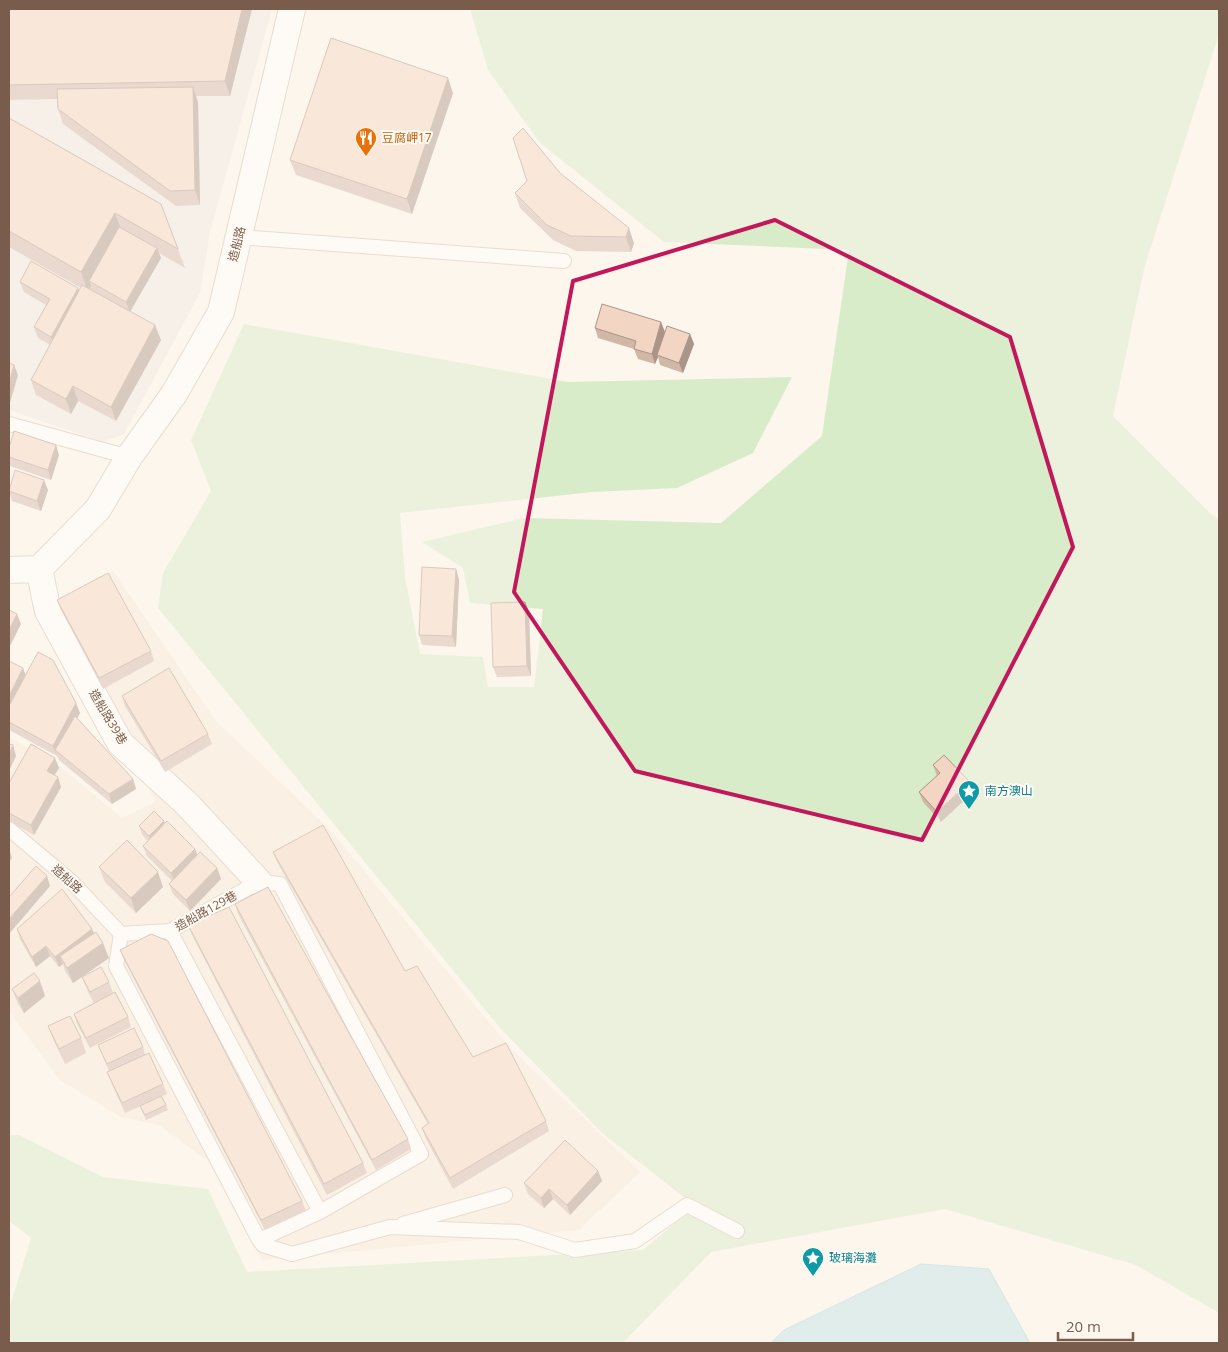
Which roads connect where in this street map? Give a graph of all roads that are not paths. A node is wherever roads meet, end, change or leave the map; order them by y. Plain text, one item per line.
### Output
1 (292, 9) edge
2 (239, 237) junction
3 (564, 261) dead end
4 (9, 424) edge
5 (129, 457) junction
6 (39, 569) junction
7 (9, 570) edge
8 (9, 829) edge
9 (259, 882) junction
10 (170, 931) junction
11 (121, 934) junction
12 (505, 1195) dead end
13 (320, 1212) junction
14 (390, 1227) junction
15 (737, 1231) dead end
16 (259, 1240) junction

1 - 2 street, 造船路
2 - 3 lane
2 - 5 street, 造船路
4 - 5 lane
5 - 6 street, 造船路
6 - 7 street
6 - 9 street, 造船路39巷
8 - 11 lane, 造船路
9 - 10 lane, 造船路129巷
9 - 13 lane
10 - 11 lane, 造船路129巷
10 - 13 lane
11 - 16 lane
12 - 14 lane
13 - 16 lane
14 - 15 lane
14 - 16 lane

